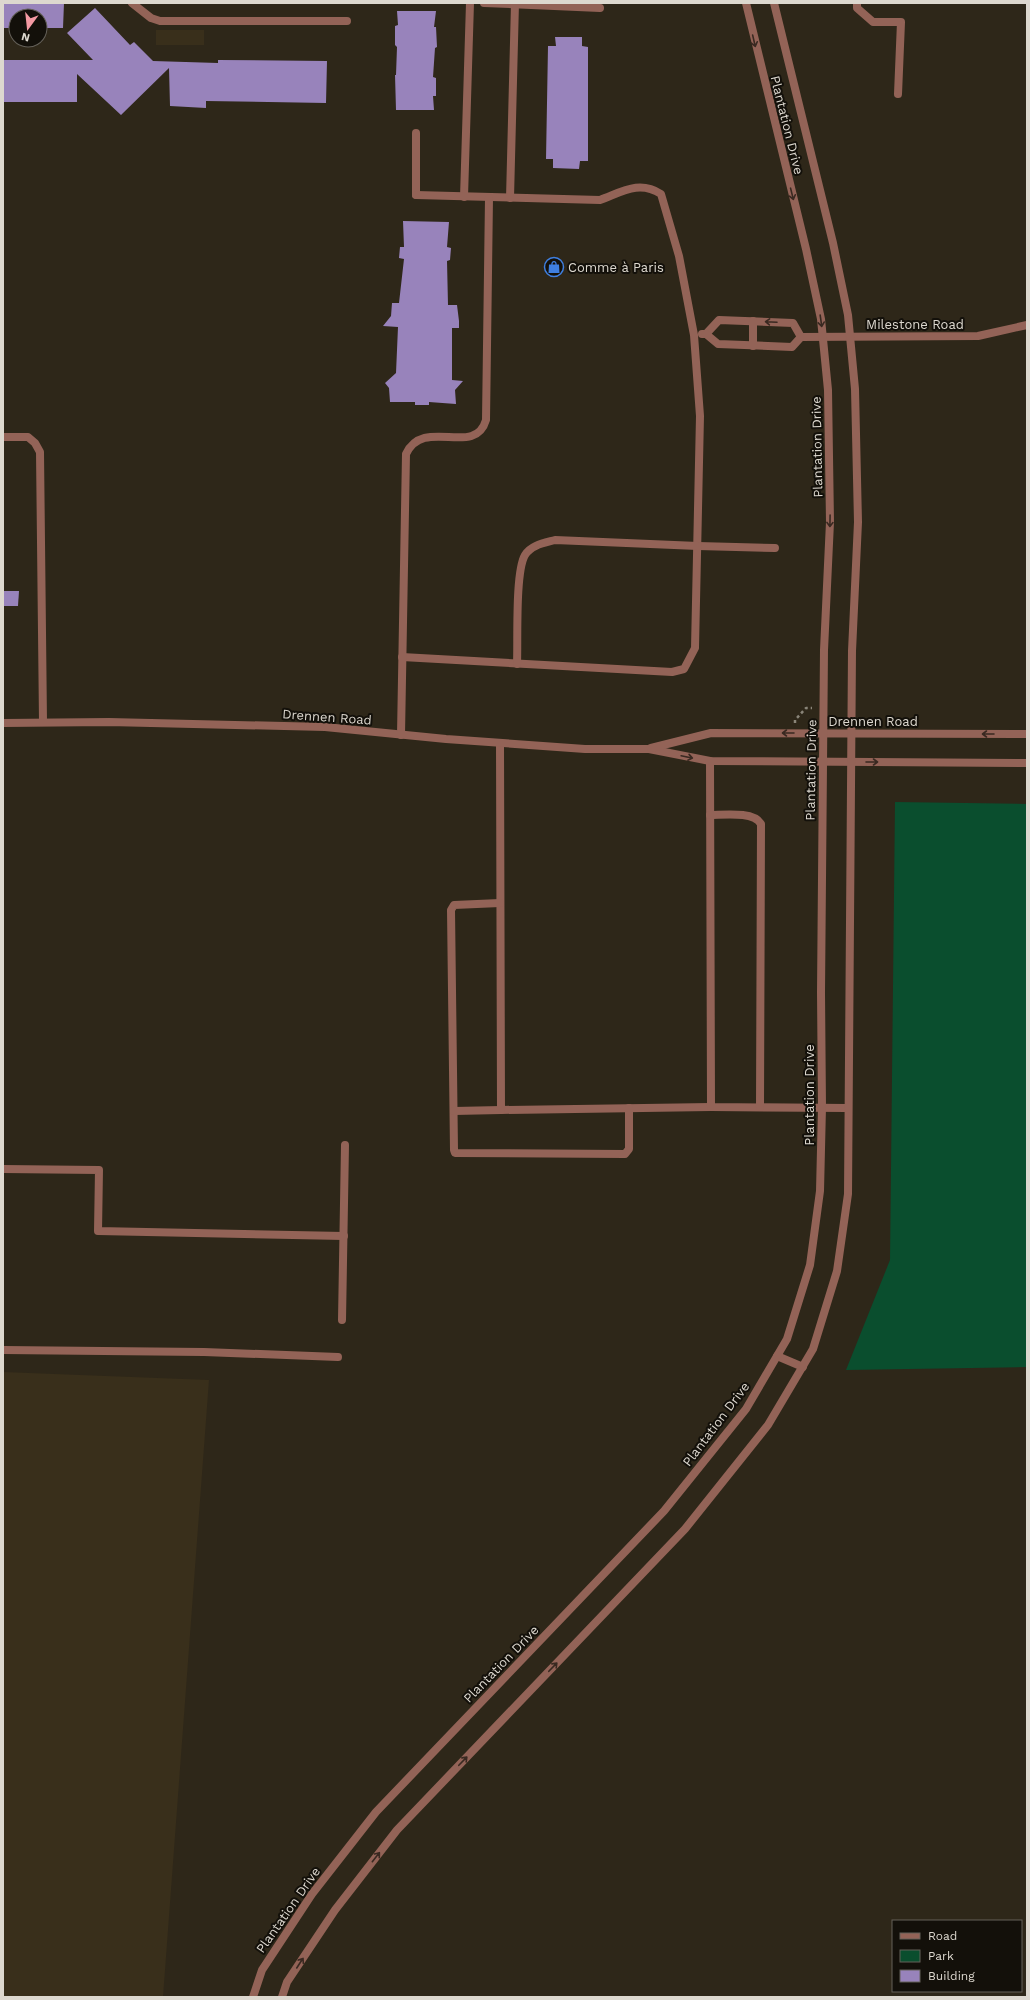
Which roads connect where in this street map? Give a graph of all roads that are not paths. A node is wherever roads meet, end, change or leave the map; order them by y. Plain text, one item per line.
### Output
1 (132, 3) edge
2 (470, 3) edge
3 (484, 3) edge
4 (515, 3) edge
5 (746, 3) edge
6 (774, 3) edge
7 (857, 3) edge
8 (600, 8) dead end
9 (347, 21) dead end
10 (898, 94) dead end
11 (416, 133) dead end
12 (464, 197) junction
13 (489, 198) junction
14 (510, 198) junction
15 (753, 321) junction
16 (1027, 325) edge
17 (706, 334) junction
18 (694, 335) junction
19 (850, 336) junction
20 (801, 337) junction
21 (822, 338) junction
22 (753, 346) junction
23 (3, 437) edge
24 (698, 546) junction
25 (775, 548) dead end
26 (402, 657) junction
27 (517, 664) junction
28 (3, 722) edge
29 (43, 722) junction
30 (823, 733) junction
31 (851, 733) junction
32 (1027, 734) edge
33 (401, 735) junction
34 (500, 743) junction
35 (649, 749) junction
36 (710, 761) junction
37 (823, 762) junction
38 (850, 762) junction
39 (1027, 763) edge
40 (710, 815) junction
41 (500, 903) junction
42 (711, 1107) junction
43 (760, 1107) junction
44 (822, 1107) junction
45 (628, 1108) junction
46 (847, 1108) junction
47 (501, 1110) junction
48 (454, 1111) junction
49 (345, 1145) dead end
50 (3, 1169) edge
51 (344, 1236) junction
52 (342, 1320) dead end
53 (3, 1350) edge
54 (777, 1356) junction
55 (338, 1358) dead end
56 (803, 1367) junction
57 (253, 1997) edge
58 (282, 1997) edge

1 - 9 street
2 - 12 street
3 - 4 street
4 - 8 street
4 - 14 street
5 -> 21 street, Plantation Drive
6 - 19 street, Plantation Drive
7 - 10 street
11 - 12 street
12 - 13 street
13 - 14 street
13 - 26 street
14 - 18 street
15 - 17 street
20 -> 15 street
15 - 22 street
16 - 19 street, Milestone Road
17 - 18 street
17 - 22 street
18 - 24 street
19 - 21 street, Milestone Road
19 - 31 street, Plantation Drive
20 - 21 street, Milestone Road
20 - 22 street
21 -> 30 street, Plantation Drive
23 - 29 street
24 - 25 street
24 - 27 street
24 - 27 street
26 - 27 street
26 - 33 street
28 - 29 street, Drennen Road
29 - 33 street, Drennen Road
30 - 31 street, Drennen Road
30 -> 35 street, Drennen Road
30 - 37 street, Plantation Drive
32 -> 31 street, Drennen Road
31 - 38 street, Plantation Drive
33 - 34 street, Drennen Road
34 - 35 street, Drennen Road
34 - 41 street
35 -> 36 street, Drennen Road
36 - 37 street, Drennen Road
36 - 40 street
37 - 38 street, Drennen Road
37 - 44 street, Plantation Drive
38 -> 39 street, Drennen Road
38 - 46 street, Plantation Drive
40 - 42 street
40 - 43 street
41 - 47 street
41 - 48 street
42 - 43 street
42 - 45 street
43 - 44 street
44 - 46 street
44 - 54 street, Plantation Drive
45 - 47 street
45 - 48 street
46 - 56 street, Plantation Drive
47 - 48 street
49 - 51 street
50 - 51 street
51 - 52 street
53 - 55 street
54 - 56 street
54 - 57 street, Plantation Drive
58 -> 56 street, Plantation Drive

